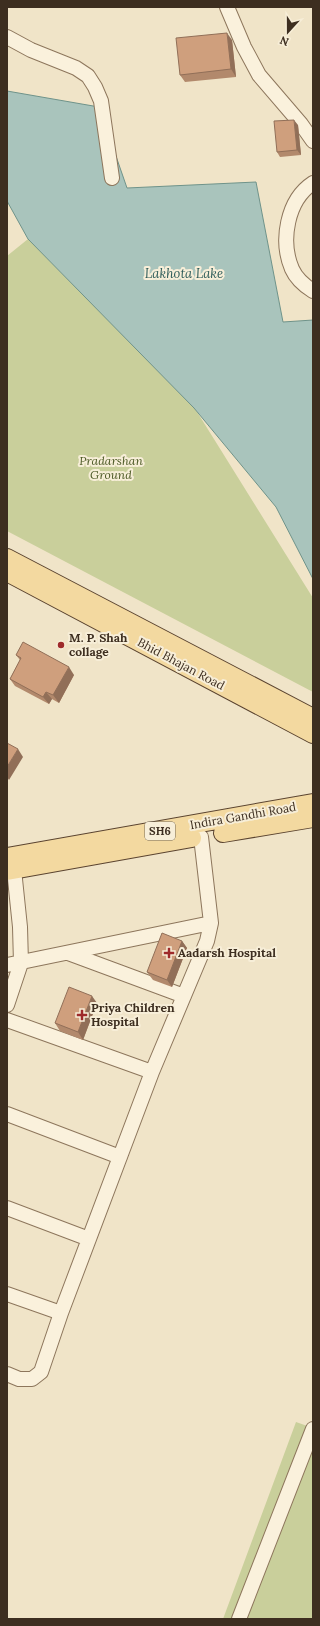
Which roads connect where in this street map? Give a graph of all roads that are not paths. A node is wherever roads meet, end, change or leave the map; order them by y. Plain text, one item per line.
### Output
1 (228, 7) edge
2 (7, 37) edge
3 (313, 141) edge
4 (112, 178) dead end
5 (313, 183) edge
6 (313, 291) edge
7 (7, 558) edge
8 (7, 572) edge
9 (313, 718) edge
10 (313, 734) edge
11 (313, 804) edge
12 (313, 818) edge
13 (201, 837) junction
14 (10, 864) edge
15 (210, 923) junction
16 (68, 953) junction
17 (21, 963) junction
18 (7, 965) edge
19 (184, 996) junction
20 (7, 1004) edge
21 (7, 1020) edge
22 (152, 1072) junction
23 (7, 1114) edge
24 (120, 1156) junction
25 (7, 1208) edge
26 (89, 1239) junction
27 (7, 1294) edge
28 (62, 1313) junction
29 (7, 1374) edge
30 (313, 1429) edge
31 (238, 1619) edge

1 - 3 street
2 - 4 street
5 - 6 street
7 - 9 main road, Bhid Bhajan Road
8 - 10 main road, Bhid Bhajan Road
11 - 14 main road, Indira Gandhi Road / SH6
12 - 13 main road, Indira Gandhi Road / SH6
13 - 14 main road, Indira Gandhi Road / SH6
13 - 15 street
14 - 17 street
15 - 16 street
15 - 19 street
16 - 17 street
16 - 19 street
17 - 18 street
17 - 20 street
19 - 22 street
21 - 22 street
22 - 24 street
23 - 24 street
24 - 26 street
25 - 26 street
26 - 28 street
27 - 28 street
28 - 29 street
30 - 31 street

